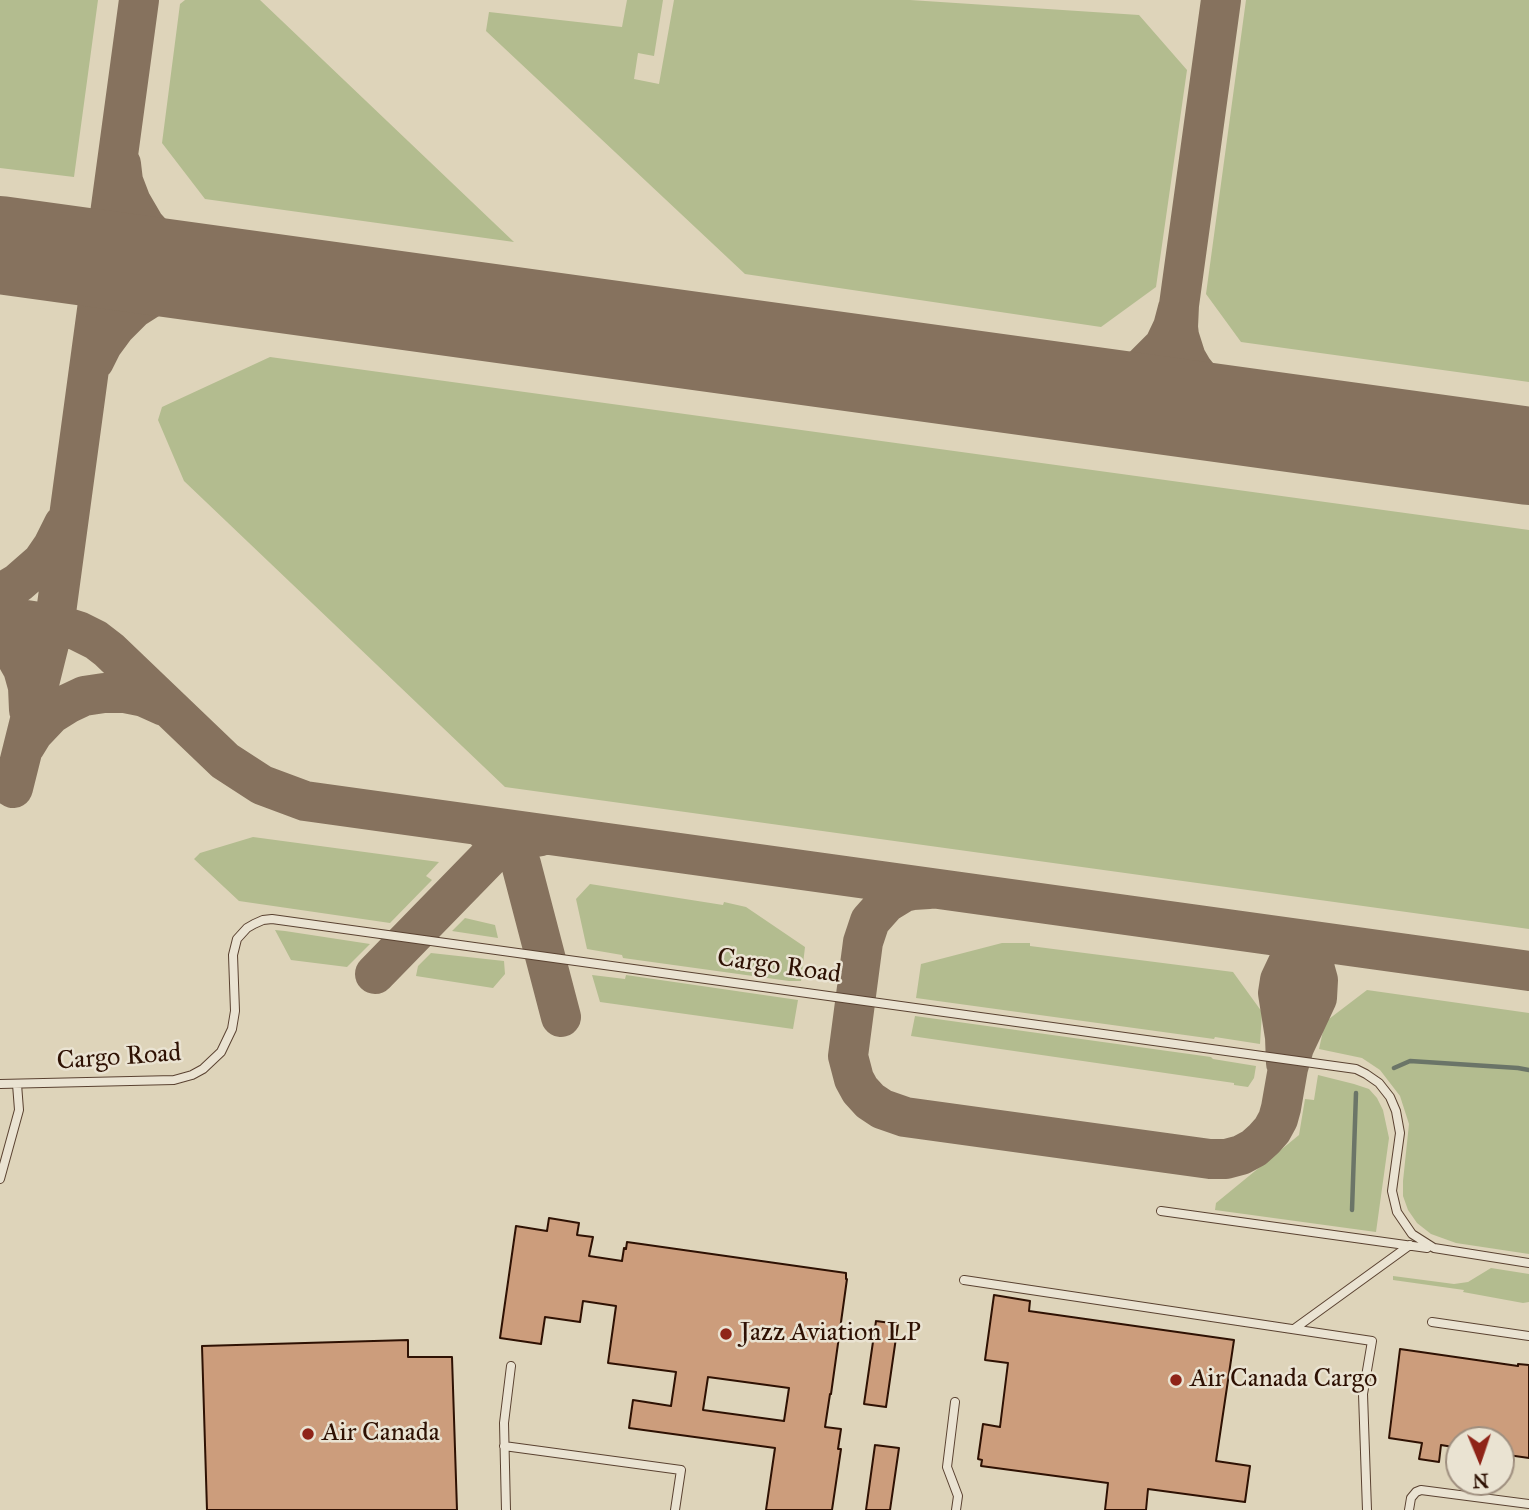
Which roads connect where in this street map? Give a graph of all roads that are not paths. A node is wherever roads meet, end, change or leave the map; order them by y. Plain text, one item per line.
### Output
1 (0, 1084) edge
2 (18, 1084) junction
3 (0, 1179) edge
4 (1161, 1211) dead end
5 (1410, 1245) junction
6 (1444, 1250) junction
7 (1529, 1262) edge
8 (964, 1280) dead end
9 (1432, 1322) dead end
10 (1294, 1329) junction
11 (1529, 1336) edge
12 (511, 1366) dead end
13 (955, 1402) dead end
14 (504, 1446) junction
15 (1529, 1504) edge
16 (506, 1510) edge
17 (675, 1510) edge
18 (956, 1510) edge
19 (1367, 1510) edge
20 (1409, 1510) edge

1 - 2 lane, Cargo Road
2 - 3 lane
2 - 6 lane, Cargo Road
4 - 5 lane
5 - 6 lane
5 - 10 lane
6 - 7 lane, Cargo Road
8 - 10 lane
9 - 11 lane
10 - 19 lane
12 - 14 lane
13 - 18 lane
14 - 16 lane
14 - 17 lane
15 - 20 lane

